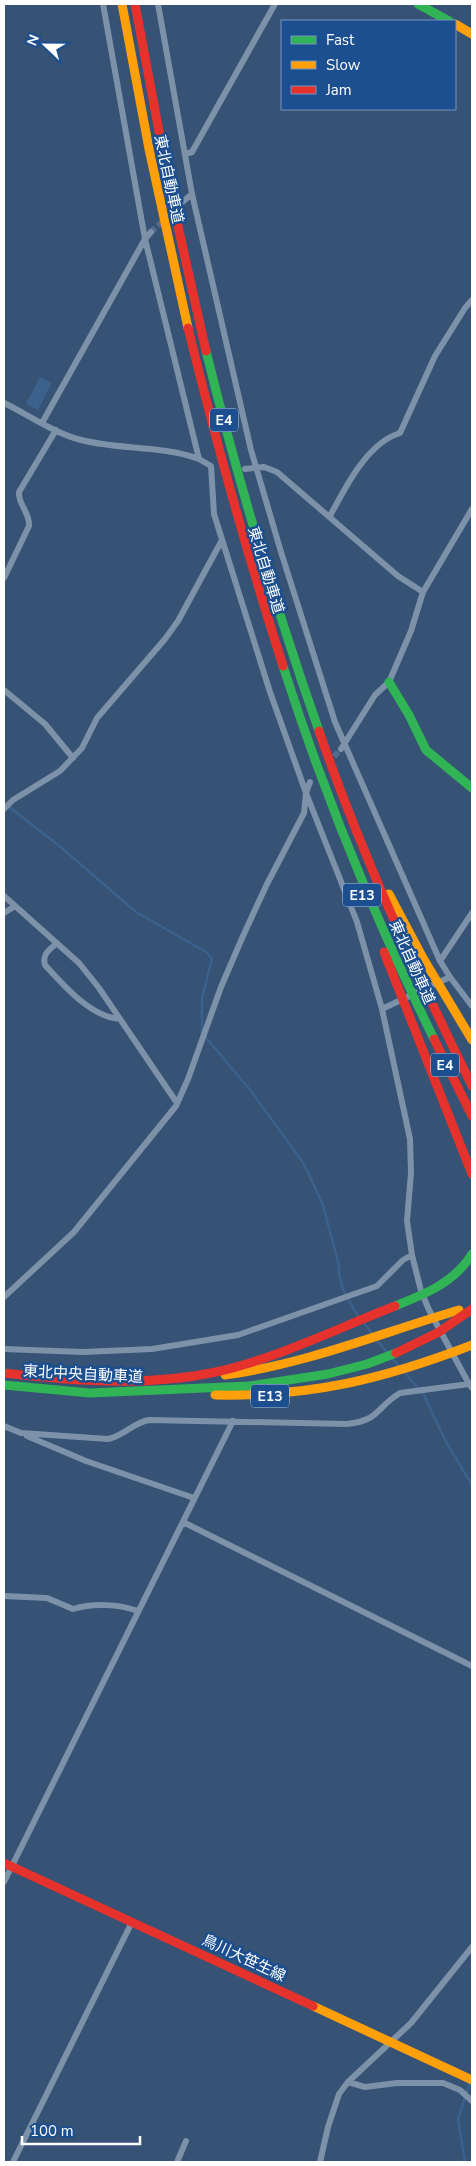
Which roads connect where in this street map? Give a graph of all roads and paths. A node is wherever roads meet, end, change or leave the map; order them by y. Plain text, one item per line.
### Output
1 (103, 4) edge
2 (122, 4) edge
3 (135, 4) edge
4 (158, 4) edge
5 (275, 4) edge
6 (418, 4) edge
7 (448, 20) edge
8 (456, 25) edge
9 (472, 34) edge
10 (185, 154) junction
11 (192, 194) junction
12 (180, 204) dead end
13 (151, 232) tunnel mouth
14 (145, 239) junction
15 (472, 300) edge
16 (4, 403) edge
17 (42, 422) junction
18 (56, 430) junction
19 (199, 459) junction
20 (245, 469) dead end
21 (257, 469) junction
22 (472, 509) edge
23 (330, 516) junction
24 (222, 540) junction
25 (4, 578) edge
26 (423, 592) junction
27 (389, 682) junction
28 (4, 690) edge
29 (343, 747) junction
30 (73, 758) junction
31 (310, 782) dead end
32 (472, 788) edge
33 (306, 793) junction
34 (4, 808) edge
35 (333, 812) joint
36 (354, 826) junction
37 (4, 896) edge
38 (15, 906) junction
39 (4, 913) edge
40 (472, 913) edge
41 (57, 943) junction
42 (440, 961) junction
43 (397, 975) junction
44 (450, 977) junction
45 (472, 1006) edge
46 (382, 1010) junction
47 (120, 1020) junction
48 (472, 1040) edge
49 (472, 1086) edge
50 (177, 1103) junction
51 (472, 1116) edge
52 (472, 1174) edge
53 (472, 1254) edge
54 (412, 1255) junction
55 (4, 1297) edge
56 (472, 1309) edge
57 (457, 1313) junction
58 (472, 1346) edge
59 (4, 1349) edge
60 (4, 1373) edge
61 (161, 1378) junction
62 (4, 1384) edge
63 (471, 1386) edge
64 (161, 1391) junction
65 (233, 1421) junction
66 (4, 1426) edge
67 (21, 1434) junction
68 (194, 1498) junction
69 (183, 1522) junction
70 (4, 1596) edge
71 (138, 1611) junction
72 (472, 1666) edge
73 (8, 1865) edge
74 (4, 1882) edge
75 (132, 1922) junction
76 (472, 1947) edge
77 (392, 2041) junction
78 (472, 2080) edge
79 (348, 2082) junction
80 (472, 2101) edge
81 (186, 2141) dead end
82 (13, 2162) edge
83 (177, 2162) edge
84 (320, 2162) edge

1 - 14 street
2 - 35 main road, 東北自動車道 / E4
3 - 36 main road, 東北自動車道 / E4
4 - 10 street
5 - 10 street
6 - 7 main road
8 - 9 main road
10 - 11 street
11 - 12 street
11 - 21 street
13 - 14 street
14 - 17 street
14 - 19 street
15 - 23 street
16 - 17 street
17 - 18 street
18 - 19 street
18 - 25 street
19 - 24 street
20 - 21 street
21 - 23 street
21 - 29 street
22 - 26 street
23 - 26 street
24 - 30 street
24 - 33 street
26 - 27 street
27 - 29 street
27 - 32 main road
28 - 30 street
29 - 42 street
30 - 34 street
31 - 33 street
33 - 46 street
33 - 50 street
35 - 43 main road, E13
36 - 48 main road, E13
36 - 49 main road, 東北自動車道 / E4
37 - 38 street
38 - 39 street
38 - 41 street
40 - 42 street
41 - 47 street
41 - 47 street
42 - 44 street
43 - 51 main road, 東北自動車道 / E4
43 - 52 main road, E13
44 - 45 street
44 - 46 street
46 - 54 street
47 - 50 street
50 - 55 street
53 - 61 main road, E13
54 - 59 street
54 - 63 street
56 - 57 main road, E13
57 - 61 main road, E13
57 - 64 main road, E13
58 - 64 main road, E13
60 - 61 main road, 東北中央自動車道 / E13
62 - 64 main road, 東北中央自動車道 / E13
63 - 65 street
65 - 67 street
65 - 68 street
66 - 67 street
67 - 68 street
68 - 69 street
69 - 71 street
69 - 72 street
70 - 71 street
71 - 73 street
73 - 74 street
73 - 75 main road, 鳥川大笹生線
75 - 77 main road, 鳥川大笹生線
75 - 82 street
76 - 77 street
77 - 78 main road, 鳥川大笹生線
77 - 79 street
79 - 80 street
79 - 84 street
81 - 83 street

